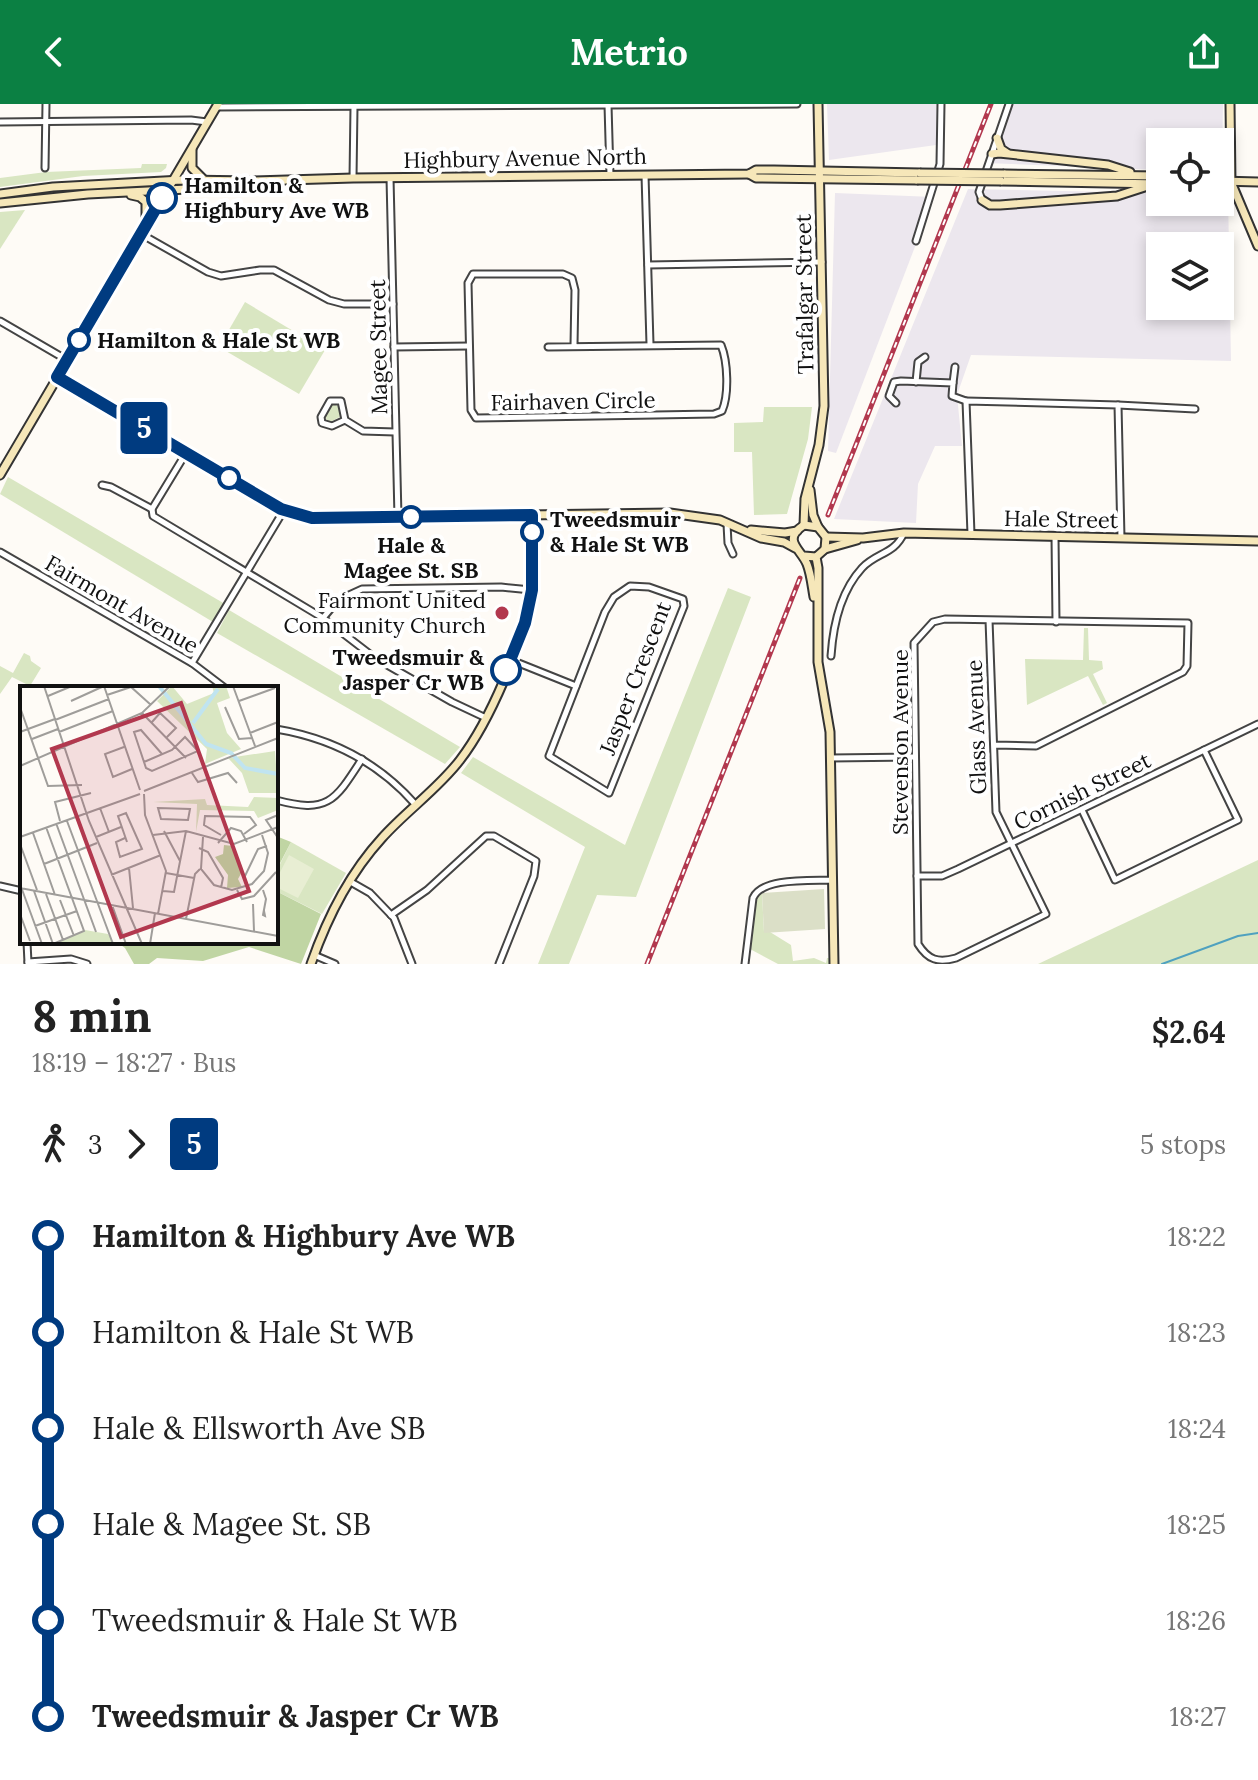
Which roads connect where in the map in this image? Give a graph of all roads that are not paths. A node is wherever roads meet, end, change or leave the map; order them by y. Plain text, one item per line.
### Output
1 (46, 104) edge
2 (797, 104) edge
3 (818, 104) edge
4 (941, 104) edge
5 (1009, 104) edge
6 (1230, 104) edge
7 (217, 105) edge
8 (608, 105) edge
9 (354, 106) edge
10 (46, 121) junction
11 (0, 122) edge
12 (208, 123) junction
13 (1230, 128) edge
14 (997, 138) junction
15 (192, 148) junction
16 (992, 154) junction
17 (1009, 154) junction
18 (45, 168) dead end
19 (821, 170) junction
20 (749, 174) junction
21 (610, 175) junction
22 (645, 175) junction
23 (1140, 175) junction
24 (1146, 175) edge
25 (919, 176) junction
26 (390, 177) junction
27 (353, 178) junction
28 (1002, 178) junction
29 (203, 179) junction
30 (172, 180) junction
31 (821, 180) junction
32 (254, 181) junction
33 (1234, 182) edge
34 (1258, 182) edge
35 (1146, 184) edge
36 (1146, 187) edge
37 (168, 189) junction
38 (1234, 189) edge
39 (113, 192) junction
40 (0, 194) edge
41 (982, 200) joint
42 (0, 203) edge
43 (144, 230) junction
44 (916, 241) dead end
45 (1258, 246) edge
46 (822, 262) junction
47 (648, 265) junction
48 (393, 304) junction
49 (0, 321) edge
50 (650, 344) junction
51 (574, 345) junction
52 (469, 346) junction
53 (394, 347) junction
54 (548, 347) dead end
55 (925, 357) dead end
56 (67, 360) junction
57 (955, 367) dead end
58 (57, 377) junction
59 (916, 382) junction
60 (953, 383) junction
61 (966, 401) junction
62 (896, 403) dead end
63 (1118, 405) junction
64 (1195, 409) dead end
65 (345, 420) junction
66 (395, 432) junction
67 (186, 453) junction
68 (0, 475) edge
69 (810, 482) junction
70 (102, 485) dead end
71 (152, 509) junction
72 (284, 510) junction
73 (532, 515) junction
74 (398, 517) junction
75 (727, 523) junction
76 (804, 525) junction
77 (818, 527) junction
78 (742, 529) junction
79 (797, 531) junction
80 (904, 533) junction
81 (971, 534) junction
82 (1055, 536) junction
83 (826, 537) junction
84 (863, 538) junction
85 (1121, 538) junction
86 (1258, 541) edge
87 (728, 543) junction
88 (795, 548) junction
89 (825, 549) junction
90 (0, 552) edge
91 (733, 554) dead end
92 (804, 556) junction
93 (816, 557) junction
94 (248, 573) junction
95 (532, 590) junction
96 (818, 617) junction
97 (323, 618) junction
98 (989, 620) junction
99 (1056, 622) junction
100 (831, 656) dead end
101 (510, 659) junction
102 (192, 663) junction
103 (222, 686) edge
104 (576, 686) junction
105 (487, 718) junction
106 (1258, 724) edge
107 (278, 729) edge
108 (994, 745) junction
109 (1204, 750) junction
110 (914, 757) junction
111 (830, 758) junction
112 (362, 759) junction
113 (278, 801) edge
114 (415, 804) junction
115 (1082, 810) junction
116 (1010, 844) junction
117 (917, 876) junction
118 (833, 880) junction
119 (349, 881) junction
120 (0, 886) edge
121 (20, 891) edge
122 (391, 915) junction
123 (918, 944) joint
124 (314, 955) junction
125 (28, 963) edge
126 (87, 964) edge
127 (311, 964) edge
128 (335, 964) edge
129 (412, 964) edge
130 (499, 964) edge
131 (745, 964) edge
132 (834, 964) edge

1 - 10 street
2 - 8 street
3 - 19 main road, Trafalgar Street
4 - 44 street
5 - 14 street
6 - 13 main road
7 - 9 street
7 - 12 main road
8 - 9 street
8 - 21 street
9 - 27 street
10 - 11 street
10 - 12 street
10 - 18 street
12 - 15 main road
14 - 16 street
14 - 17 main road
15 - 29 main road
15 - 30 main road
16 - 17 main road
16 - 41 street
17 - 23 main road
19 - 20 main road, Highbury Avenue North
19 - 25 main road, Highbury Avenue North
19 - 31 main road, Trafalgar Street
20 - 22 main road, Highbury Avenue North
20 - 31 main road, Highbury Avenue North
21 - 22 main road, Highbury Avenue North
21 - 26 main road, Highbury Avenue North
22 - 47 street
23 - 24 main road, Highbury Avenue North
23 - 28 main road, Highbury Avenue North
25 - 28 main road, Highbury Avenue North, bridge
25 - 31 main road, Highbury Avenue North
26 - 27 main road, Highbury Avenue North
26 - 48 street, Magee Street
27 - 32 main road, Highbury Avenue North
28 - 35 main road, Highbury Avenue North
29 - 30 main road, Highbury Avenue North
29 - 32 main road, Highbury Avenue North
30 - 37 main road
30 - 40 main road, Highbury Avenue North
31 - 46 main road, Trafalgar Street
32 - 37 main road, Highbury Avenue North
33 - 34 main road
36 - 41 main road
37 - 39 main road, Highbury Avenue North
37 - 43 main road
38 - 45 main road
39 - 42 main road, Highbury Avenue North
39 - 43 main road
43 - 48 street
43 - 56 main road
46 - 47 street
46 - 69 main road, Trafalgar Street
47 - 50 street
48 - 53 street, Magee Street
49 - 56 street
50 - 51 street, Fairhaven Circle
50 - 52 street, Fairhaven Circle
51 - 52 street, Fairhaven Circle
51 - 54 street
52 - 53 street
53 - 66 street, Magee Street
55 - 59 street
56 - 58 main road
57 - 60 street
58 - 67 main road
58 - 68 main road
59 - 60 street
59 - 62 street
60 - 61 street
61 - 63 street
61 - 81 street
63 - 64 street
63 - 85 street
65 - 65 street
65 - 66 street
66 - 74 street, Magee Street
67 - 71 street
67 - 72 main road
69 - 76 main road, Trafalgar Street
69 - 77 main road, Trafalgar Street
70 - 71 street
71 - 94 street
72 - 74 main road
72 - 94 street
73 - 74 main road
73 - 75 main road
73 - 95 main road
75 - 78 main road
75 - 87 street
76 - 77 main road
76 - 79 main road
77 - 83 main road
78 - 79 main road
78 - 87 street
78 - 88 main road
79 - 88 main road
80 - 81 main road, Hale Street
80 - 84 main road, Hale Street
80 - 100 street
81 - 82 main road, Hale Street
82 - 85 main road, Hale Street
82 - 99 street
83 - 84 main road, Hale Street
83 - 89 main road
84 - 89 main road, Hale Street
85 - 86 main road, Hale Street
87 - 91 street
88 - 92 main road
89 - 93 main road
90 - 102 street, Fairmont Avenue
92 - 93 main road
92 - 96 main road
93 - 96 main road
94 - 97 street
94 - 102 street
95 - 97 street
95 - 101 main road
96 - 111 main road
97 - 105 street
98 - 99 street, Stevenson Avenue
98 - 108 street, Glass Avenue
98 - 110 street, Stevenson Avenue
99 - 108 street, Stevenson Avenue
101 - 104 street
101 - 105 main road
102 - 103 street, Fairmont Avenue
104 - 104 street, Jasper Crescent
105 - 114 main road
106 - 109 street, Cornish Street
107 - 112 street
108 - 116 street, Glass Avenue
109 - 115 street, Cornish Street
109 - 115 street
110 - 111 street, Stevenson Avenue
110 - 117 street, Stevenson Avenue
111 - 118 main road
112 - 113 street
112 - 114 street
114 - 119 main road
115 - 116 street, Cornish Street
116 - 117 street, Cornish Street
116 - 123 street, Glass Avenue
117 - 123 street, Stevenson Avenue
118 - 131 street
118 - 132 main road
119 - 122 street
119 - 124 main road
120 - 121 street
122 - 129 street
122 - 130 street
124 - 127 main road
124 - 128 street
125 - 126 street

